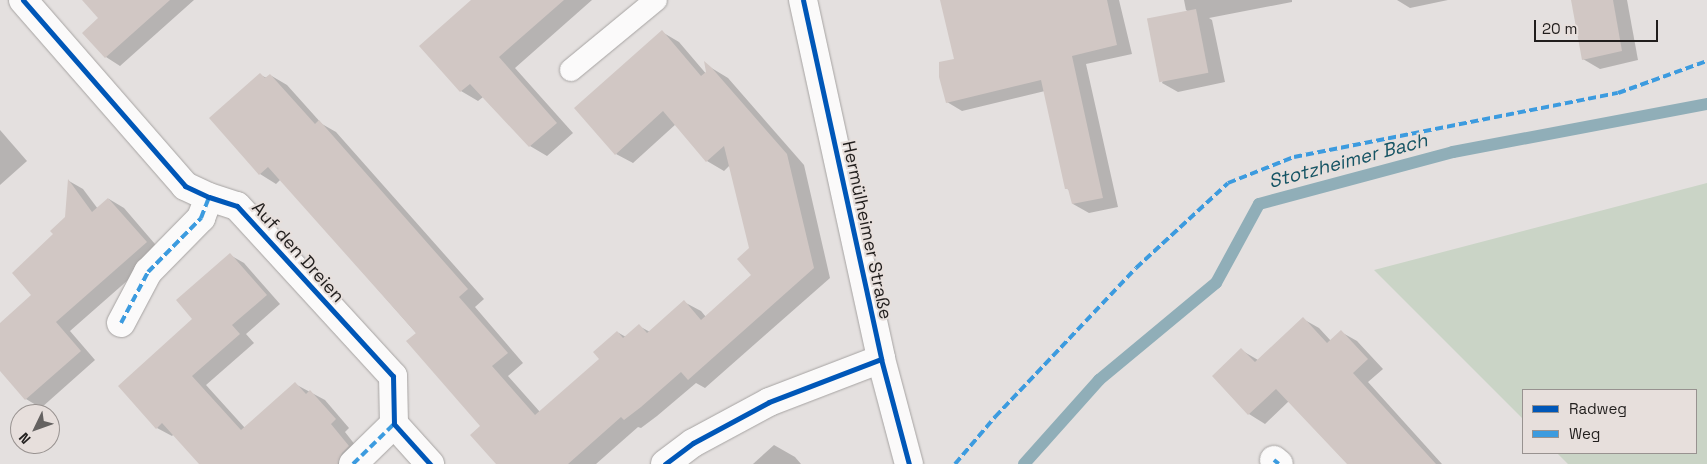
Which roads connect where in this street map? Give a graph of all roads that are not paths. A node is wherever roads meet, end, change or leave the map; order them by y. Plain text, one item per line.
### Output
1 (24, 0) edge
2 (656, 0) edge
3 (803, 0) edge
4 (571, 70) dead end
5 (209, 197) junction
6 (121, 322) dead end
7 (881, 359) junction
8 (394, 424) junction
9 (353, 464) edge
10 (430, 464) edge
11 (666, 464) edge
12 (909, 464) edge

1 - 5 street, Auf den Dreien
2 - 4 lane
3 - 7 street, Hermülheimer Straße
5 - 6 street
5 - 8 street, Auf den Dreien
7 - 11 street
7 - 12 street, Hermülheimer Straße
8 - 9 street
8 - 10 street

